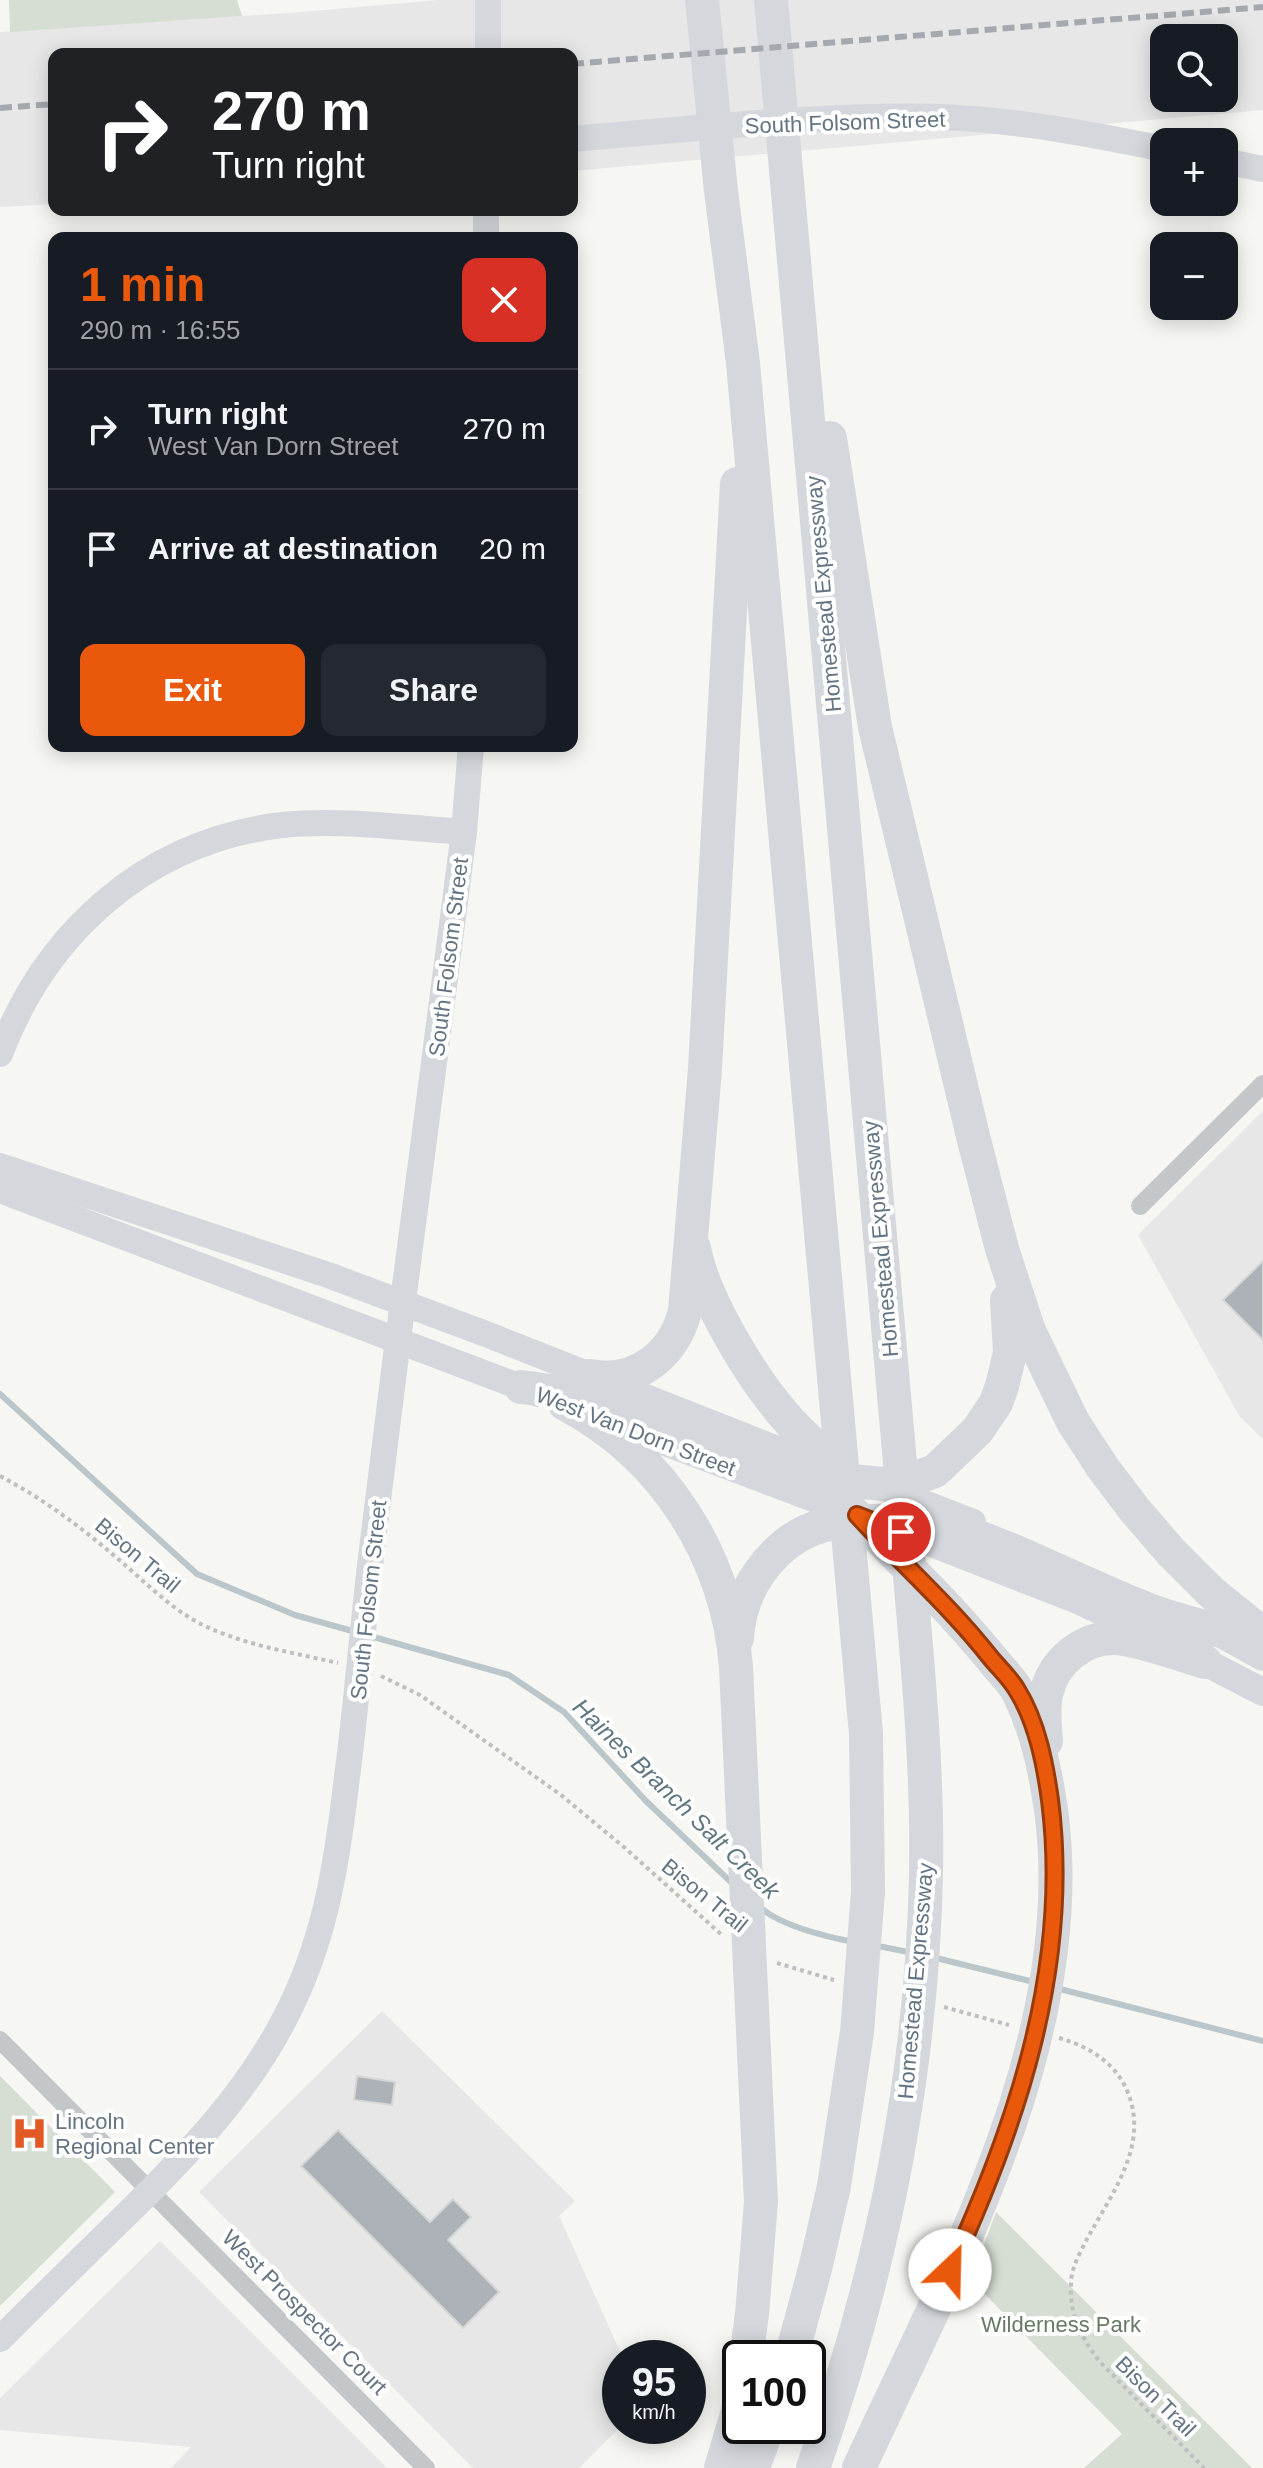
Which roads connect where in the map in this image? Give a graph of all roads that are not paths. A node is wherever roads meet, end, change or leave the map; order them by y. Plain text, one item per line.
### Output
1 (488, 0) edge
2 (702, 0) edge
3 (771, 0) edge
4 (488, 48) edge
5 (578, 139) edge
6 (1150, 146) edge
7 (1238, 164) edge
8 (1263, 169) edge
9 (789, 185) junction
10 (743, 363) junction
11 (471, 752) edge
12 (464, 832) junction
13 (0, 1054) edge
14 (1263, 1084) edge
15 (0, 1166) edge
16 (0, 1190) edge
17 (1140, 1206) dead end
18 (692, 1219) junction
19 (1002, 1249) junction
20 (590, 1376) junction
21 (521, 1387) junction
22 (565, 1404) junction
23 (815, 1471) junction
24 (877, 1522) junction
25 (940, 1528) junction
26 (1263, 1634) edge
27 (1210, 1646) junction
28 (1263, 1657) edge
29 (736, 1667) junction
30 (1263, 1692) edge
31 (1049, 1797) junction
32 (0, 2040) edge
33 (150, 2191) junction
34 (0, 2339) edge
35 (748, 2340) edge
36 (796, 2340) edge
37 (728, 2444) edge
38 (762, 2444) edge
39 (426, 2468) edge
40 (721, 2468) edge
41 (753, 2468) edge
42 (813, 2468) edge
43 (859, 2468) edge

1 - 4 main road
2 - 10 highway
3 - 9 highway, Homestead Expressway
5 - 6 main road, South Folsom Street
7 - 8 main road
9 - 19 highway
9 - 42 highway, Homestead Expressway
10 - 18 highway
10 - 36 highway
11 - 12 main road, South Folsom Street
12 - 13 main road
12 - 33 main road, South Folsom Street
14 - 17 street
15 - 20 main road, West Van Dorn Street
16 - 21 main road, West Van Dorn Street
18 - 20 highway
18 - 23 highway
19 - 23 highway
19 - 26 highway
20 - 23 main road, West Van Dorn Street
21 - 22 main road, West Van Dorn Street
21 - 23 highway
22 - 23 main road, West Van Dorn Street
22 - 29 highway
23 - 24 highway
23 - 24 main road, West Van Dorn Street
23 - 25 main road, West Van Dorn Street
24 - 25 highway
24 - 29 highway
24 - 31 highway
25 - 27 highway
27 - 28 main road
27 - 30 main road
27 - 31 highway
29 - 35 highway
31 - 43 highway
32 - 33 street, West Prospector Court
33 - 34 main road, South Folsom Street
33 - 39 street, West Prospector Court
37 - 40 highway
38 - 41 highway

